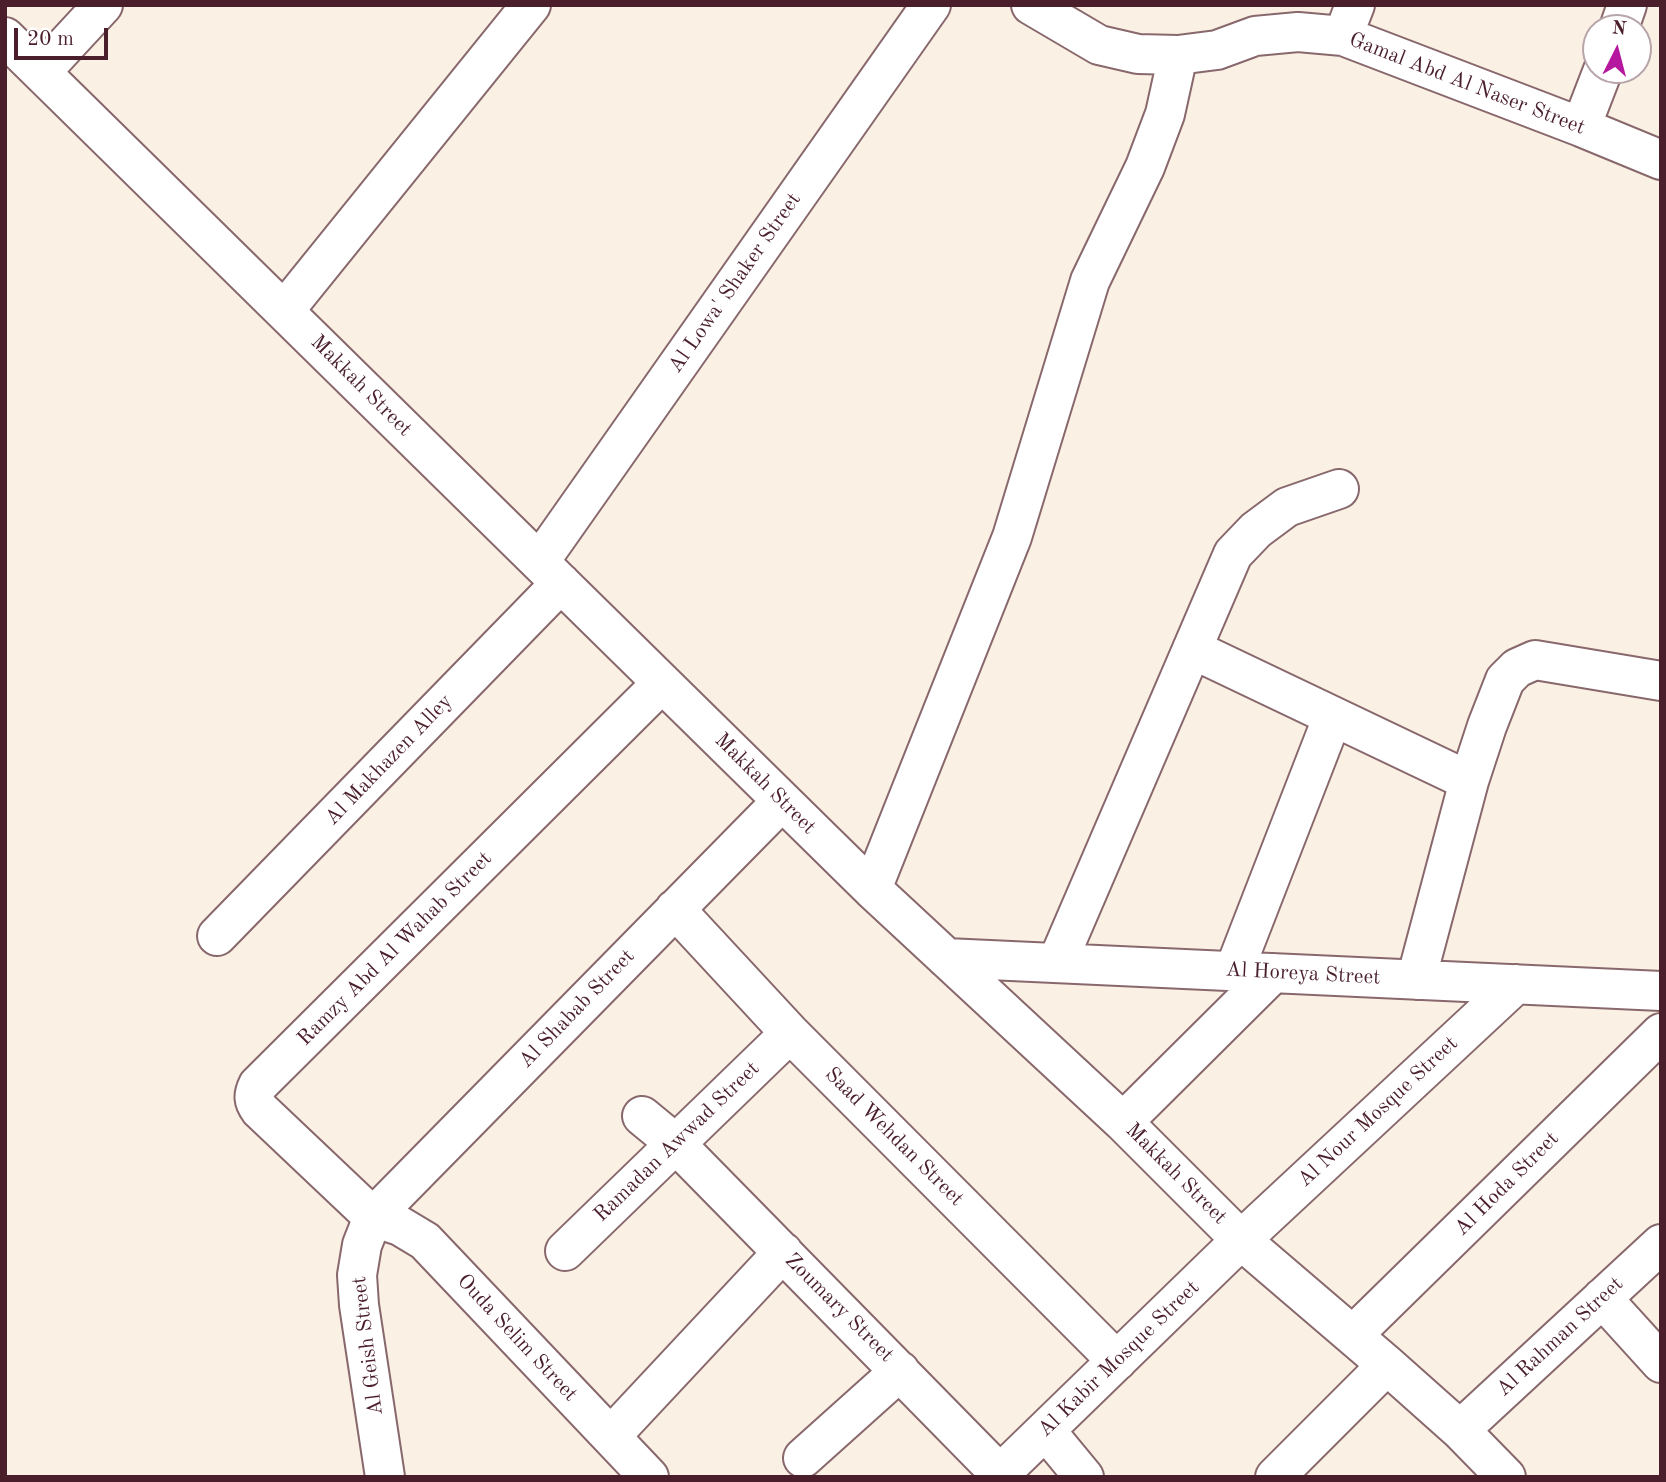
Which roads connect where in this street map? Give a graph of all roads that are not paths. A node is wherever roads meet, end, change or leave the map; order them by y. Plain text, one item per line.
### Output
1 (103, 5) edge
2 (531, 5) edge
3 (931, 5) edge
4 (1031, 5) edge
5 (1349, 21) edge
6 (5, 37) edge
7 (1178, 55) junction
8 (41, 71) junction
9 (1598, 84) edge
10 (1581, 127) junction
11 (1661, 160) edge
12 (284, 311) junction
13 (1339, 489) dead end
14 (550, 572) junction
15 (1192, 649) junction
16 (1661, 681) edge
17 (662, 683) junction
18 (1333, 716) junction
19 (1469, 781) junction
20 (782, 802) junction
21 (872, 889) junction
22 (675, 909) junction
23 (217, 936) dead end
24 (946, 958) junction
25 (1057, 963) junction
26 (1234, 971) junction
27 (1273, 973) junction
28 (1416, 980) junction
29 (1516, 984) junction
30 (1661, 991) edge
31 (790, 1033) junction
32 (1661, 1033) edge
33 (642, 1116) dead end
34 (1123, 1122) junction
35 (676, 1144) junction
36 (373, 1217) junction
37 (1241, 1240) junction
38 (1661, 1244) edge
39 (565, 1251) dead end
40 (783, 1252) junction
41 (1602, 1298) junction
42 (1353, 1335) junction
43 (1117, 1361) junction
44 (1661, 1363) edge
45 (1387, 1365) junction
46 (900, 1371) junction
47 (1460, 1430) junction
48 (1046, 1431) junction
49 (611, 1436) junction
50 (803, 1458) dead end
51 (639, 1474) edge
52 (1497, 1474) edge
53 (998, 1475) edge
54 (384, 1477) edge
55 (1084, 1477) edge
56 (1275, 1477) edge

1 - 8 street
2 - 12 street
3 - 14 street, Al Lowa' Shaker Street
4 - 7 street, Gamal Abd Al Naser Street
5 - 7 street, Gamal Abd Al Naser Street
5 - 10 street, Gamal Abd Al Naser Street
6 - 8 street, Makkah Street
7 - 21 street
8 - 12 street, Makkah Street
9 - 10 street
10 - 11 street, Gamal Abd Al Naser Street
12 - 14 street, Makkah Street
13 - 15 street
14 - 17 street, Makkah Street
14 - 23 street, Al Makhazen Alley
15 - 18 street
15 - 25 street
16 - 19 street
17 - 20 street, Makkah Street
17 - 36 street, Ramzy Abd Al Wahab Street
18 - 19 street
18 - 26 street
19 - 28 street
20 - 21 street, Makkah Street
20 - 22 street, Al Shabab Street
21 - 24 street, Makkah Street
22 - 31 street, Saad Wehdan Street
22 - 36 street, Al Shabab Street
24 - 25 street, Al Horeya Street
24 - 34 street, Makkah Street
25 - 26 street, Al Horeya Street
26 - 27 street, Al Horeya Street
27 - 28 street, Al Horeya Street
27 - 34 street
28 - 29 street, Al Horeya Street
29 - 30 street, Al Horeya Street
29 - 37 street, Al Nour Mosque Street
31 - 35 street, Ramadan Awwad Street
31 - 43 street, Saad Wehdan Street
32 - 42 street, Al Hoda Street
33 - 35 street, Zoumary Street
34 - 37 street, Makkah Street
35 - 39 street, Ramadan Awwad Street
35 - 40 street, Zoumary Street
36 - 49 street, Ouda Selim Street
36 - 54 street, Al Geish Street
37 - 42 street, Makkah Street
37 - 43 street, Al Kabir Mosque Street
38 - 41 street, Al Rahman Street
40 - 46 street, Zoumary Street
40 - 49 street
41 - 44 street
41 - 47 street, Al Rahman Street
42 - 45 street, Makkah Street
43 - 48 street, Al Kabir Mosque Street
45 - 47 street, Makkah Street
45 - 56 street
46 - 50 street
46 - 53 street, Zoumary Street
47 - 52 street, Makkah Street
48 - 53 street, Al Kabir Mosque Street
48 - 55 street
49 - 51 street, Ouda Selim Street

